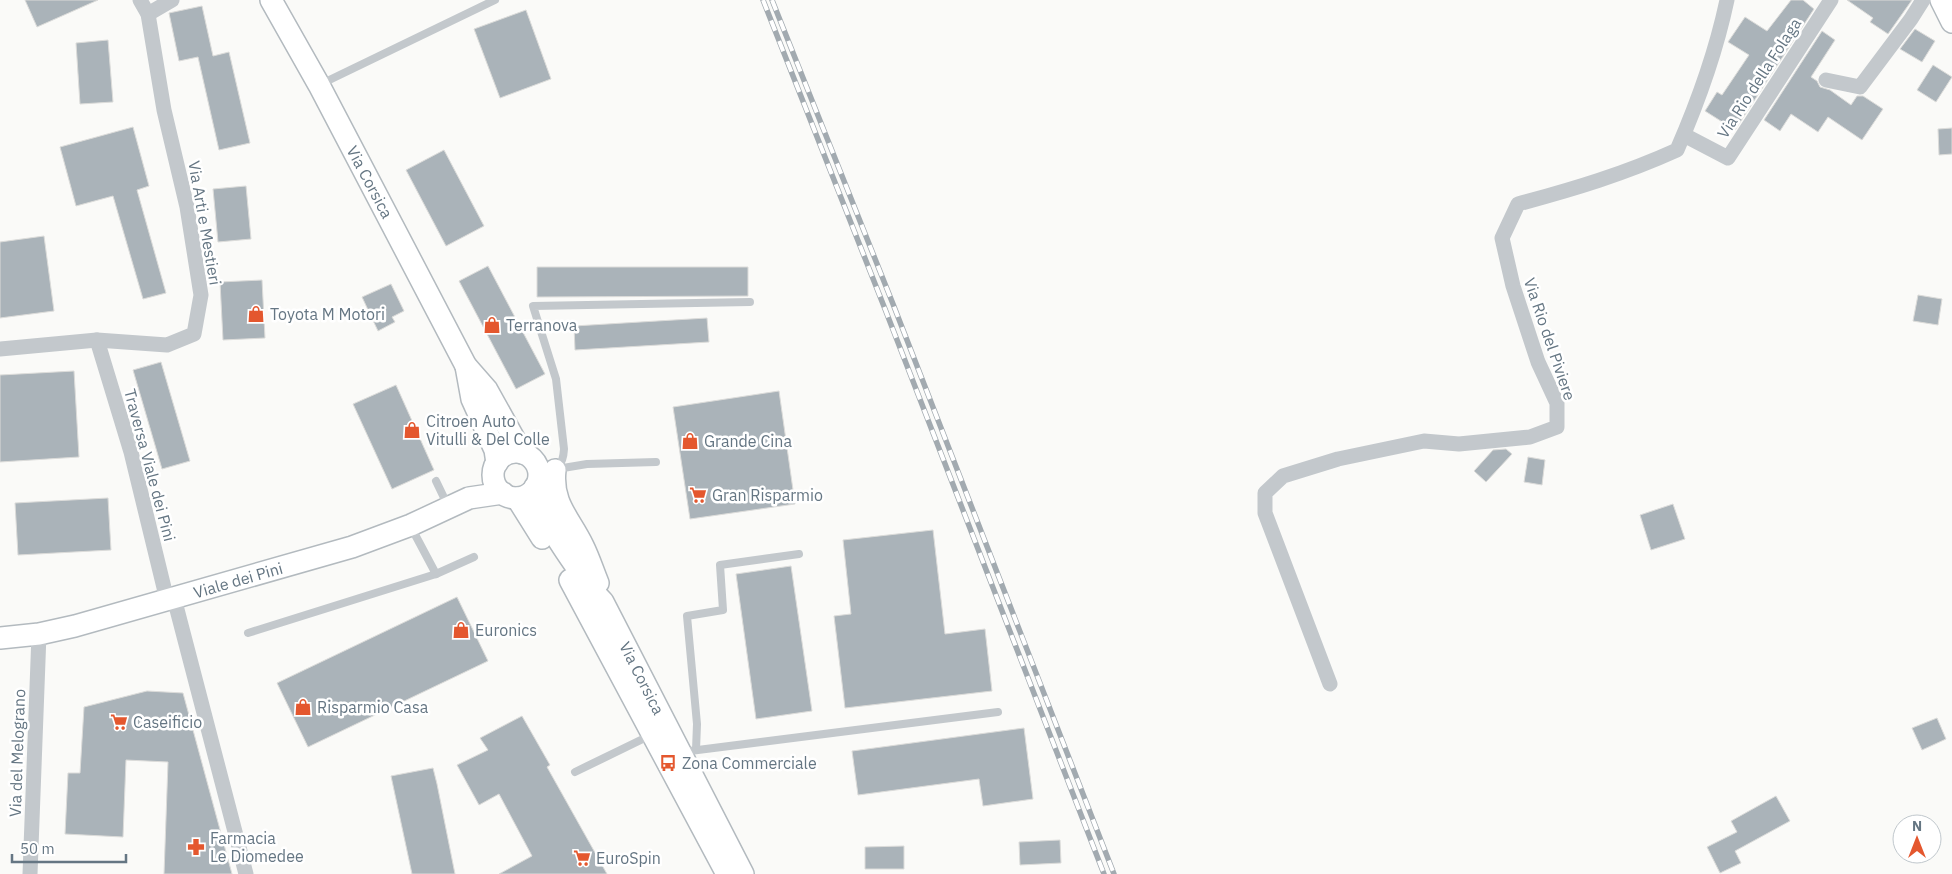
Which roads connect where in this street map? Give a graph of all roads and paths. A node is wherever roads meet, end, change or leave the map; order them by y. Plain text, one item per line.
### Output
1 (140, 0) edge
2 (172, 0) edge
3 (271, 0) edge
4 (495, 0) edge
5 (1727, 0) edge
6 (1832, 0) edge
7 (1923, 0) edge
8 (1941, 0) edge
9 (148, 14) junction
10 (1952, 22) edge
11 (1826, 80) dead end
12 (319, 84) junction
13 (1684, 135) junction
14 (750, 302) dead end
15 (97, 340) junction
16 (0, 350) edge
17 (466, 366) junction
18 (522, 453) junction
19 (656, 462) dead end
20 (497, 463) junction
21 (543, 477) junction
22 (436, 481) dead end
23 (510, 496) junction
24 (469, 498) junction
25 (448, 507) junction
26 (410, 525) junction
27 (799, 554) dead end
28 (474, 558) dead end
29 (436, 574) junction
30 (170, 599) junction
31 (248, 633) dead end
32 (39, 634) junction
33 (0, 638) edge
34 (1330, 684) dead end
35 (998, 712) dead end
36 (653, 734) junction
37 (688, 751) junction
38 (575, 772) dead end
39 (30, 874) edge
40 (246, 874) edge
41 (726, 874) edge
42 (743, 874) edge

1 - 9 street, Via Arti e Mestieri
2 - 9 street
3 - 12 main road, Via Corsica
4 - 12 lane
5 - 13 street, Via Rio del Piviere
6 - 13 street, Via Rio della Folaga
7 - 11 street
8 - 10 main road
9 - 15 street, Via Arti e Mestieri
12 - 17 main road, Via Corsica
13 - 34 street, Via Rio del Piviere
14 - 21 lane
15 - 16 street, Via Arti e Mestieri
15 - 30 street, Traversa Viale dei Pini
17 - 18 main road, Via Corsica
17 - 20 main road, Via Corsica
18 - 20 main road
18 - 21 main road, Via Corsica
19 - 21 lane
20 - 23 main road, Via Corsica
20 - 24 main road, Viale dei Pini
21 - 23 main road
21 - 37 main road, Via Corsica
22 - 25 lane
23 - 24 main road, Viale dei Pini
23 - 36 main road, Via Corsica
24 - 25 main road, Viale dei Pini
25 - 26 main road, Viale dei Pini
26 - 29 lane
26 - 30 main road, Viale dei Pini
27 - 37 lane
28 - 29 lane
29 - 31 lane
30 - 32 main road, Viale dei Pini
30 - 40 street, Traversa Viale dei Pini
32 - 33 main road, Viale dei Pini
32 - 39 street, Via del Melograno
35 - 37 lane
36 - 38 lane
36 - 41 main road, Via Corsica
37 - 42 main road, Via Corsica

